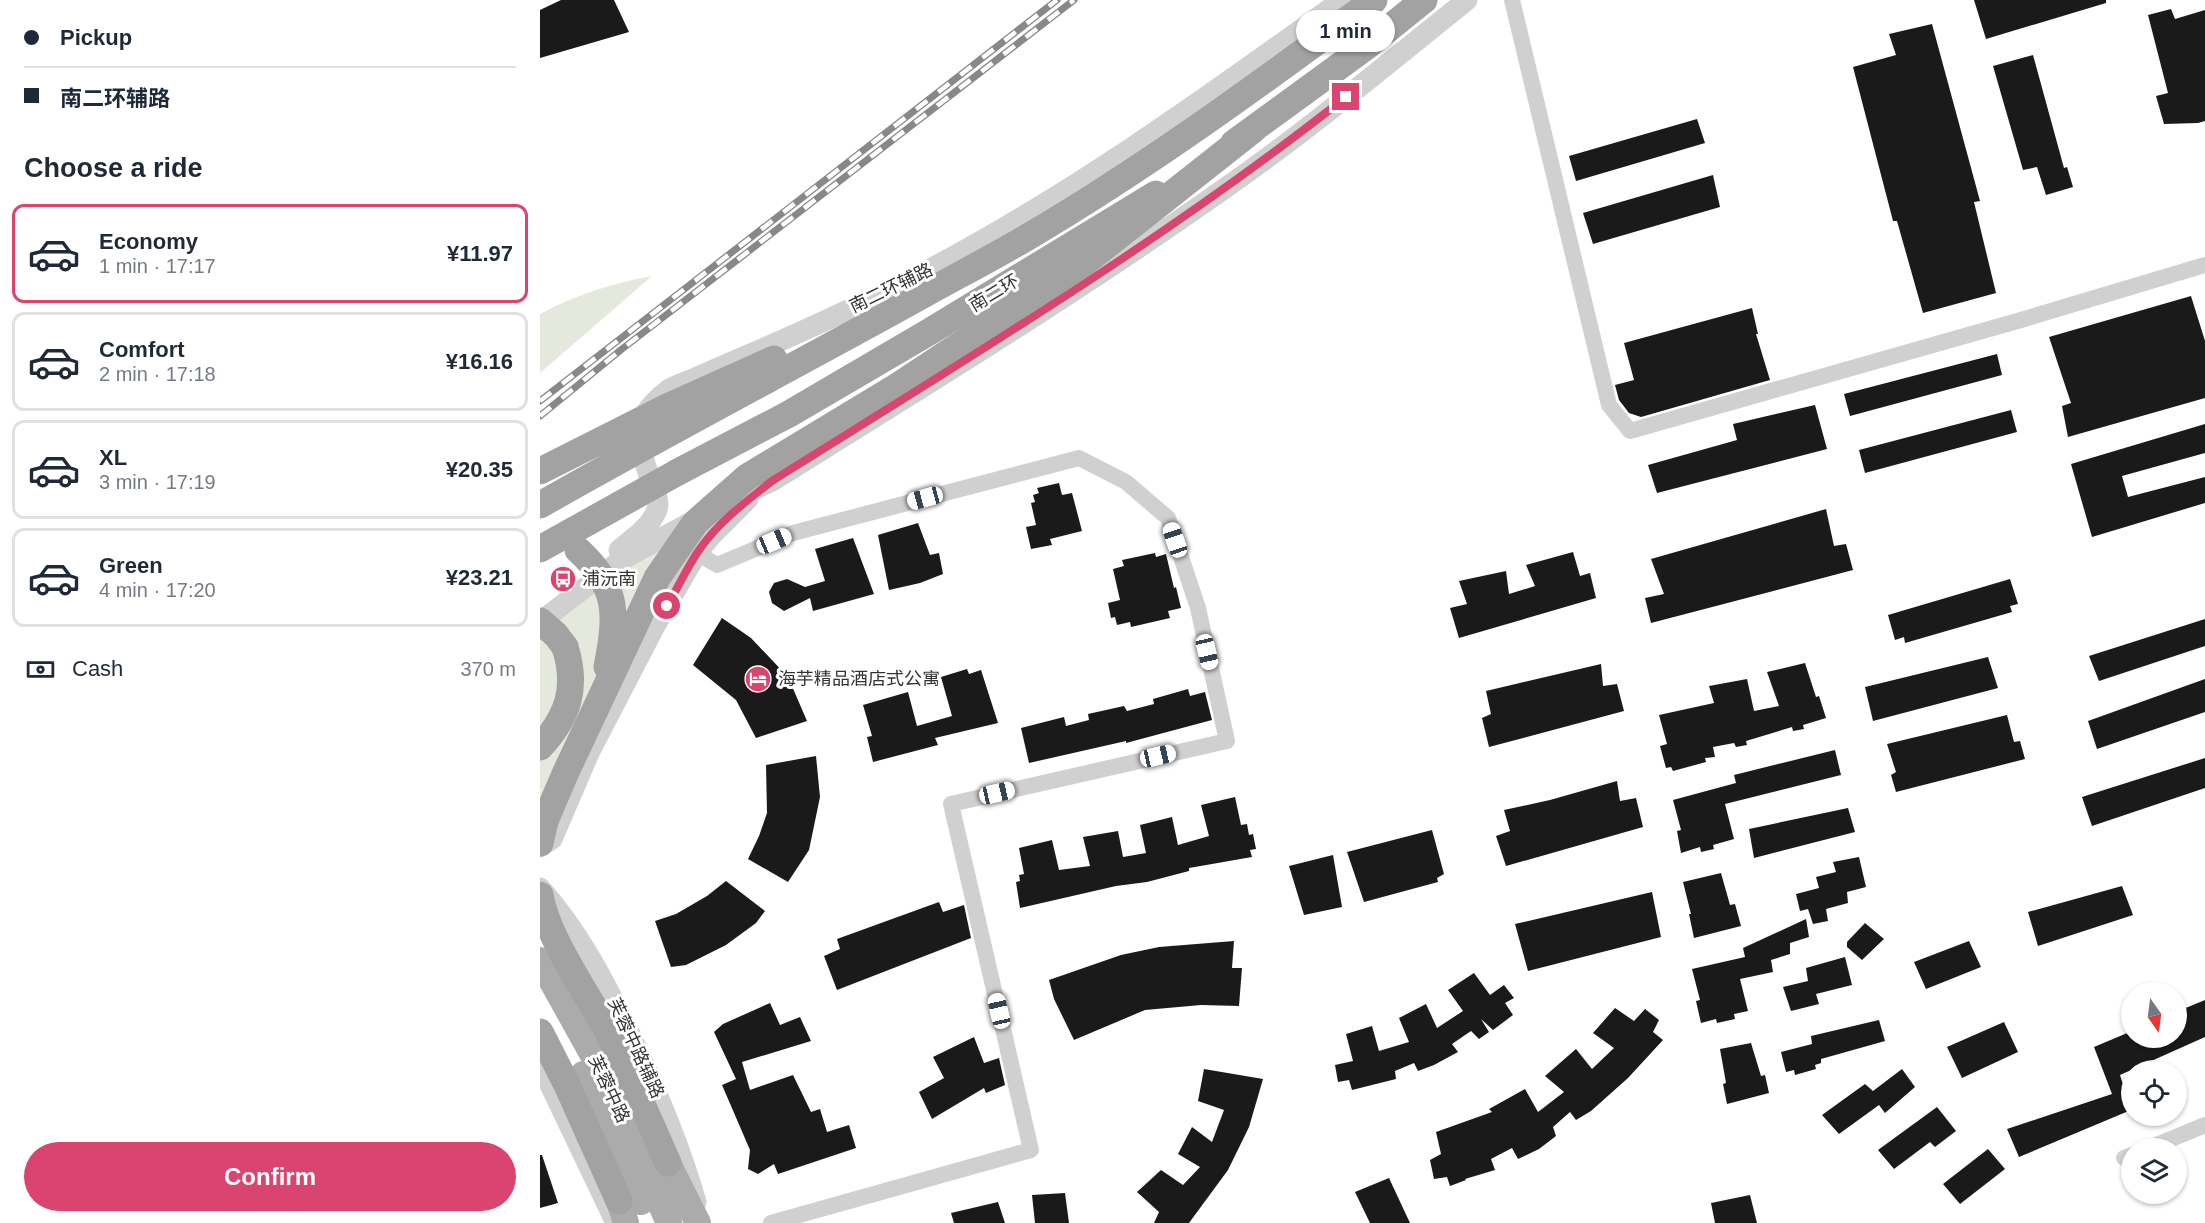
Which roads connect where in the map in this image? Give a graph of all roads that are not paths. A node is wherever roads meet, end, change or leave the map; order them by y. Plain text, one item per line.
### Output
1 (1342, 0) edge
2 (1374, 0) edge
3 (1424, 0) edge
4 (1467, 0) edge
5 (1512, 0) edge
6 (1253, 130) junction
7 (2205, 265) edge
8 (921, 296) junction
9 (540, 471) edge
10 (772, 481) junction
11 (540, 506) edge
12 (540, 537) edge
13 (540, 549) edge
14 (697, 553) junction
15 (540, 611) edge
16 (540, 622) edge
17 (598, 706) junction
18 (540, 747) edge
19 (540, 845) edge
20 (540, 888) edge
21 (547, 901) edge
22 (540, 960) edge
23 (540, 994) edge
24 (540, 1032) edge
25 (540, 1064) edge
26 (2205, 1125) edge
27 (2174, 1138) edge
28 (668, 1163) joint
29 (620, 1216) edge
30 (650, 1223) edge
31 (669, 1223) edge
32 (700, 1223) edge
33 (771, 1223) edge

1 - 15 street, 南二环辅路
2 - 8 highway, 南二环, bridge
3 - 6 highway, 南二环
4 - 10 street
5 - 7 street
6 - 13 highway, 南二环, bridge
6 - 17 highway, bridge
8 - 9 highway, bridge
8 - 11 highway, 南二环, bridge
10 - 14 street
10 - 16 street
12 - 17 highway, bridge
14 - 19 street
14 - 33 street
16 - 18 highway, bridge
17 - 19 highway, bridge
20 - 21 street, 芙蓉中路辅路
21 - 28 highway, bridge
21 - 32 street, 芙蓉中路辅路
22 - 31 main road, 芙蓉中路
23 - 30 main road, 芙蓉中路
24 - 29 highway
25 - 29 street
26 - 27 street
28 - 32 main road

